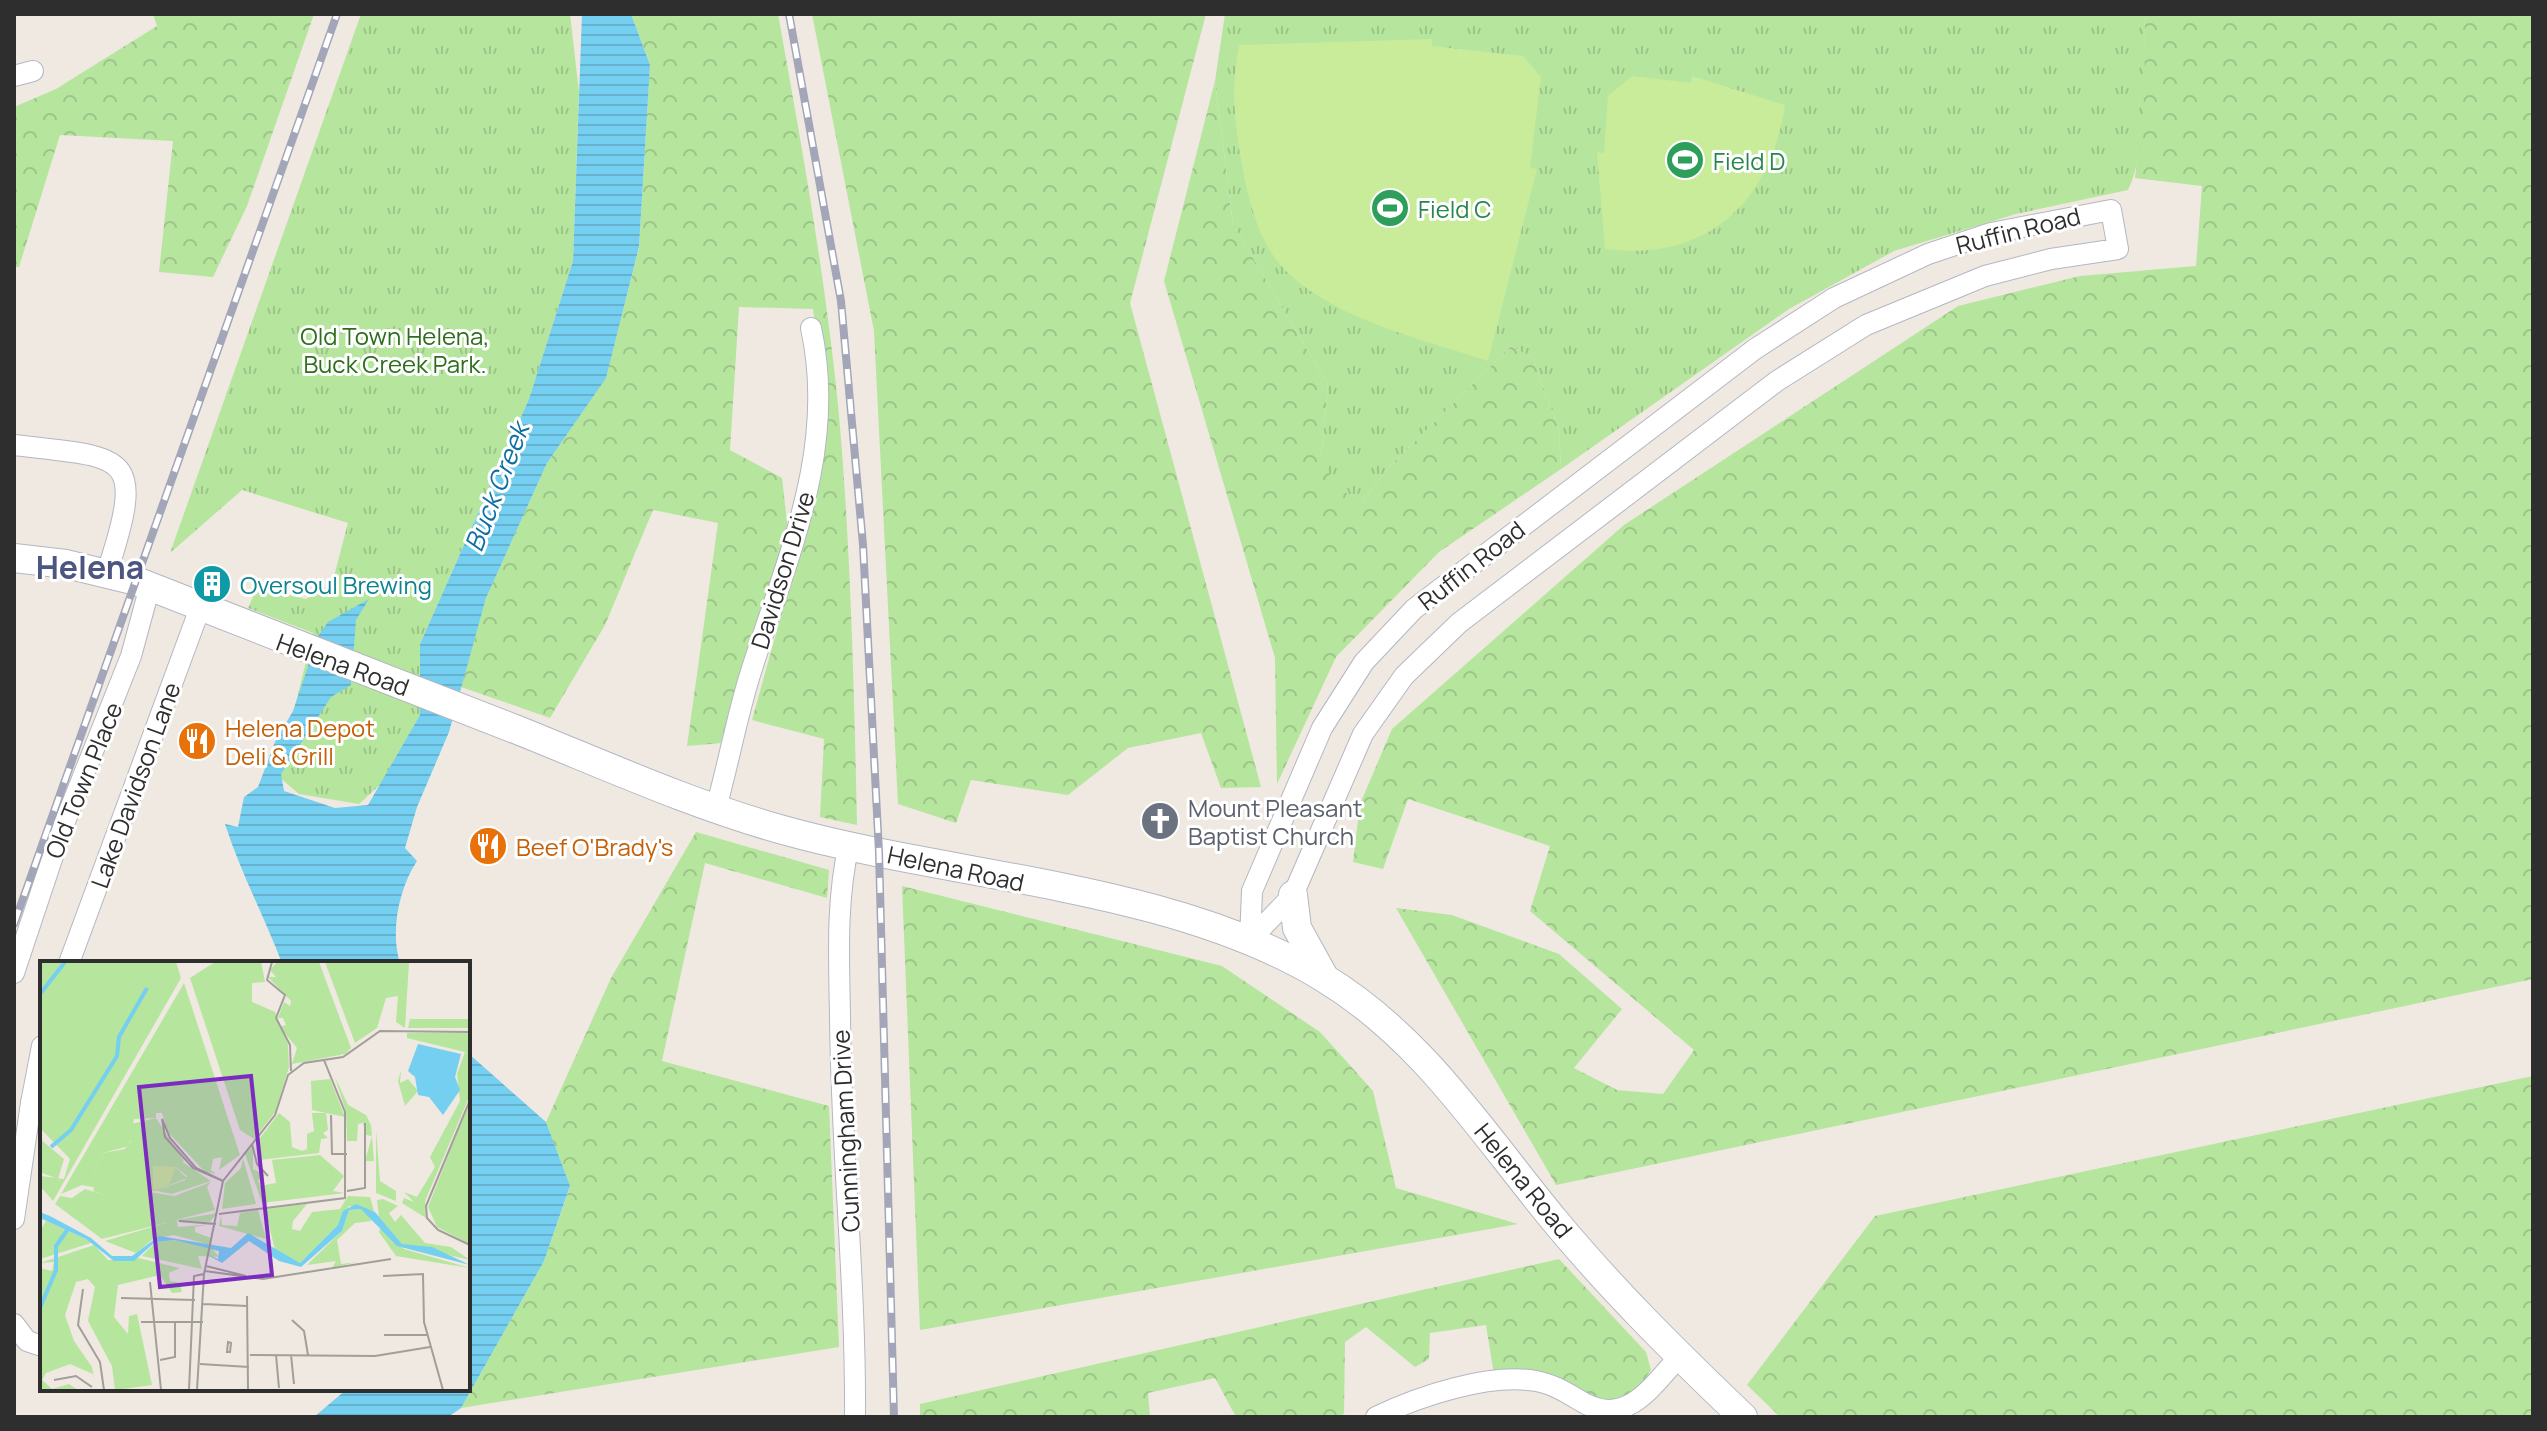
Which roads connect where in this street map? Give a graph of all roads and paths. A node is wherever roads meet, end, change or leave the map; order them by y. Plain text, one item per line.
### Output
1 (811, 328) dead end
2 (14, 445) edge
3 (14, 558) edge
4 (107, 572) junction
5 (150, 586) junction
6 (200, 608) junction
7 (716, 808) junction
8 (849, 845) junction
9 (1293, 895) junction
10 (1250, 940) junction
11 (70, 961) edge
12 (14, 973) edge
13 (1326, 979) junction
14 (40, 1065) edge
15 (36, 1104) edge
16 (14, 1219) edge
17 (14, 1324) edge
18 (40, 1345) edge
19 (1680, 1356) junction
20 (855, 1417) edge
21 (1376, 1417) edge
22 (1743, 1417) edge

1 - 7 street, Davidson Drive
2 - 4 street
3 - 4 main road, Helena Road
4 - 5 main road, Helena Road
5 - 6 main road, Helena Road
5 - 12 street, Old Town Place
6 - 7 main road, Helena Road
6 - 11 street, Lake Davidson Lane
7 - 8 main road, Helena Road
8 - 10 main road, Helena Road
8 - 20 street, Cunningham Drive
9 - 10 street, Ruffin Road
9 - 10 street, Ruffin Road
9 - 13 main road
10 - 13 main road, Helena Road
13 - 19 main road, Helena Road
14 - 15 street
15 - 16 street
17 - 18 street
19 - 21 street
19 - 22 main road, Helena Road

